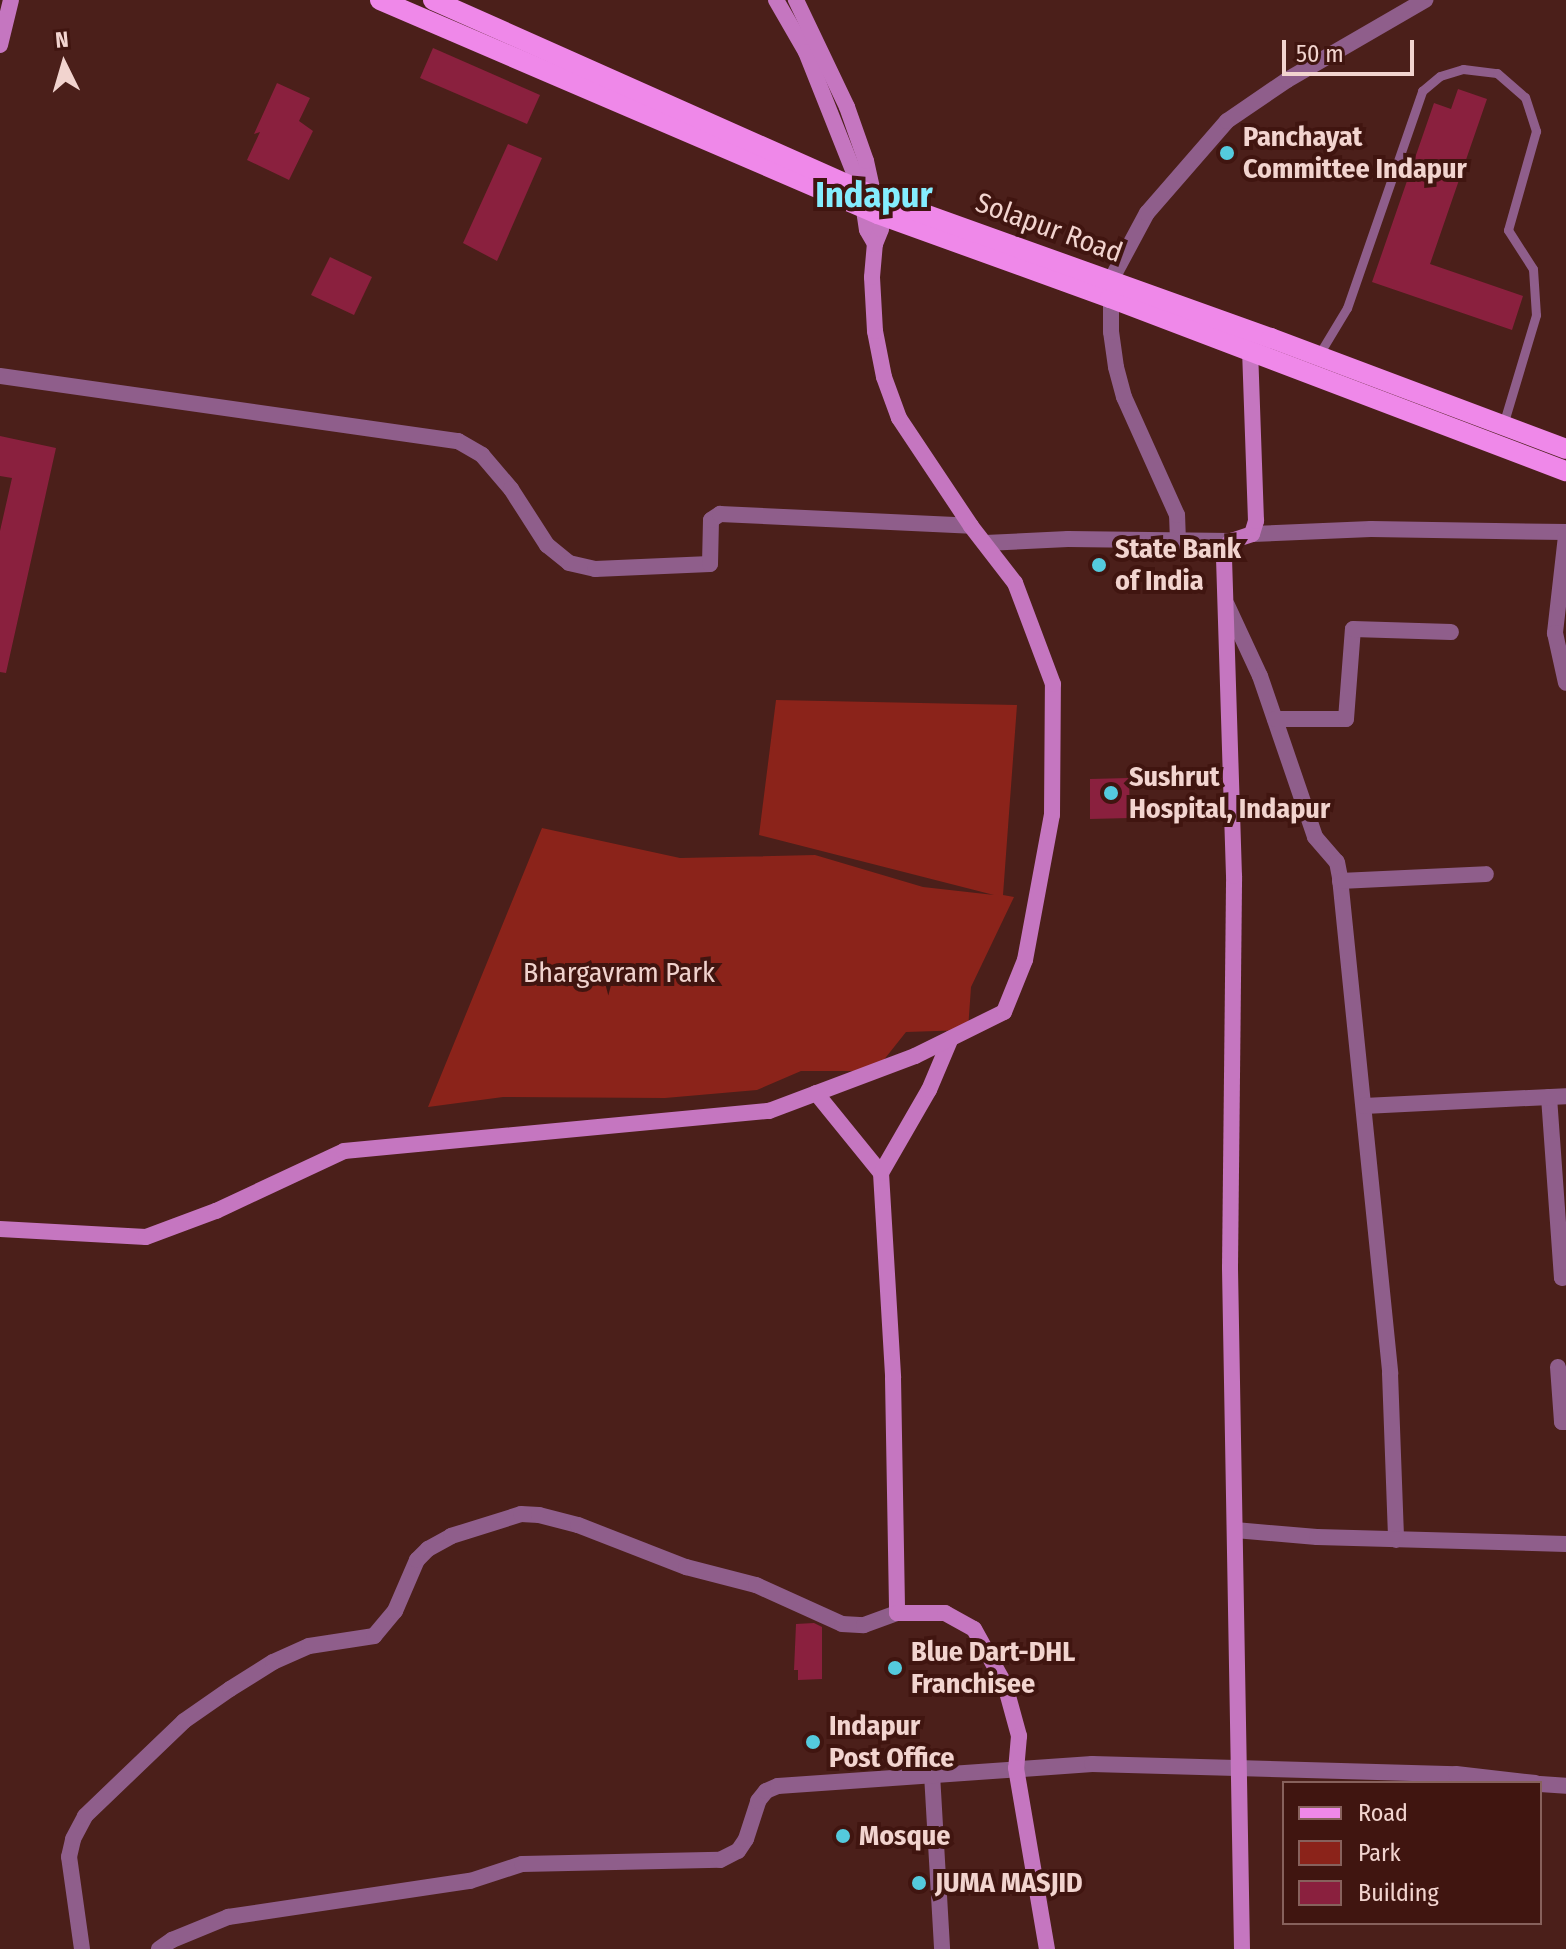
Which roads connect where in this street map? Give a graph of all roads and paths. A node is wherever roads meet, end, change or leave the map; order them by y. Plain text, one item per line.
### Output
1 (11, 0) edge
2 (433, 0) edge
3 (776, 0) edge
4 (796, 0) edge
5 (1425, 0) edge
6 (393, 3) edge
7 (809, 42) junction
8 (0, 45) edge
9 (869, 202) junction
10 (1110, 289) junction
11 (1250, 353) junction
12 (1318, 356) junction
13 (0, 376) edge
14 (1311, 376) junction
15 (1503, 425) junction
16 (1497, 446) junction
17 (1566, 449) edge
18 (1566, 471) edge
19 (971, 526) junction
20 (1252, 534) junction
21 (1566, 534) edge
22 (1231, 541) junction
23 (1178, 542) junction
24 (985, 543) junction
25 (1227, 605) junction
26 (1451, 632) dead end
27 (1566, 683) edge
28 (1275, 719) junction
29 (1486, 874) dead end
30 (1340, 881) junction
31 (951, 1038) junction
32 (816, 1093) junction
33 (1558, 1096) edge
34 (1364, 1106) junction
35 (881, 1173) junction
36 (0, 1229) edge
37 (1566, 1277) edge
38 (1558, 1367) dead end
39 (1566, 1422) edge
40 (1235, 1530) junction
41 (1396, 1540) junction
42 (1566, 1544) edge
43 (897, 1613) junction
44 (1239, 1767) junction
45 (1016, 1768) junction
46 (932, 1774) junction
47 (1519, 1781) edge
48 (1542, 1784) edge
49 (1566, 1786) edge
50 (82, 1949) edge
51 (159, 1949) edge
52 (942, 1949) edge
53 (1047, 1949) edge
54 (1242, 1949) edge

1 - 8 street
2 - 9 main road, Solapur Road
3 - 7 street
4 - 7 street
5 - 10 street
6 - 9 main road
7 - 9 street
9 - 10 main road, Solapur Road
9 - 19 street
10 - 11 main road
10 - 12 main road, Solapur Road
10 - 23 street
11 - 14 main road
11 - 20 street
12 - 14 main road
12 - 15 main road, Solapur Road
12 - 15 lane
13 - 19 street
14 - 16 main road
15 - 16 main road
15 - 17 main road, Solapur Road
16 - 18 main road
19 - 24 street
20 - 21 street
20 - 22 street
21 - 27 street
22 - 23 street
22 - 25 street
23 - 24 street
24 - 31 street
25 - 28 street
25 - 40 street
26 - 28 street
28 - 30 street
29 - 30 street
30 - 34 street
31 - 32 street
31 - 35 street
32 - 35 street
32 - 36 street
33 - 34 street
33 - 37 street
34 - 41 street
35 - 43 street
38 - 39 street
40 - 41 street
40 - 44 street
41 - 42 street
43 - 45 street
43 - 50 street
44 - 45 street
44 - 47 street
44 - 54 street
45 - 46 street
45 - 53 street
46 - 51 street
46 - 52 street
48 - 49 street

